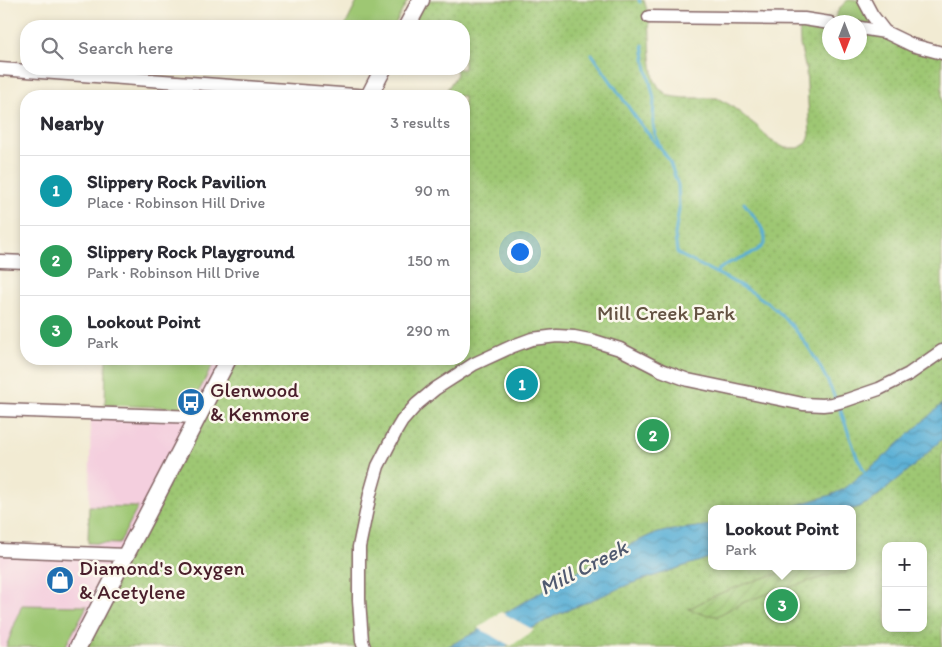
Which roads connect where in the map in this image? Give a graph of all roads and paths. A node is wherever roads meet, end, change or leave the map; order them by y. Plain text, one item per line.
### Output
1 (421, 0) edge
2 (864, 0) edge
3 (649, 17) dead end
4 (410, 20) edge
5 (822, 22) edge
6 (867, 29) edge
7 (885, 32) junction
8 (942, 53) edge
9 (0, 69) edge
10 (20, 70) edge
11 (82, 75) edge
12 (380, 75) edge
13 (287, 90) edge
14 (372, 90) edge
15 (0, 261) edge
16 (20, 262) edge
17 (942, 351) edge
18 (225, 365) edge
19 (0, 410) edge
20 (197, 418) junction
21 (0, 550) edge
22 (126, 555) junction
23 (78, 647) edge
24 (364, 647) edge

1 - 4 main road
2 - 7 street
3 - 5 street
6 - 7 street
7 - 8 street
9 - 10 street
11 - 13 street
12 - 14 main road
15 - 16 street
17 - 24 street
18 - 20 main road
19 - 20 street
20 - 22 main road
21 - 22 street
22 - 23 main road

